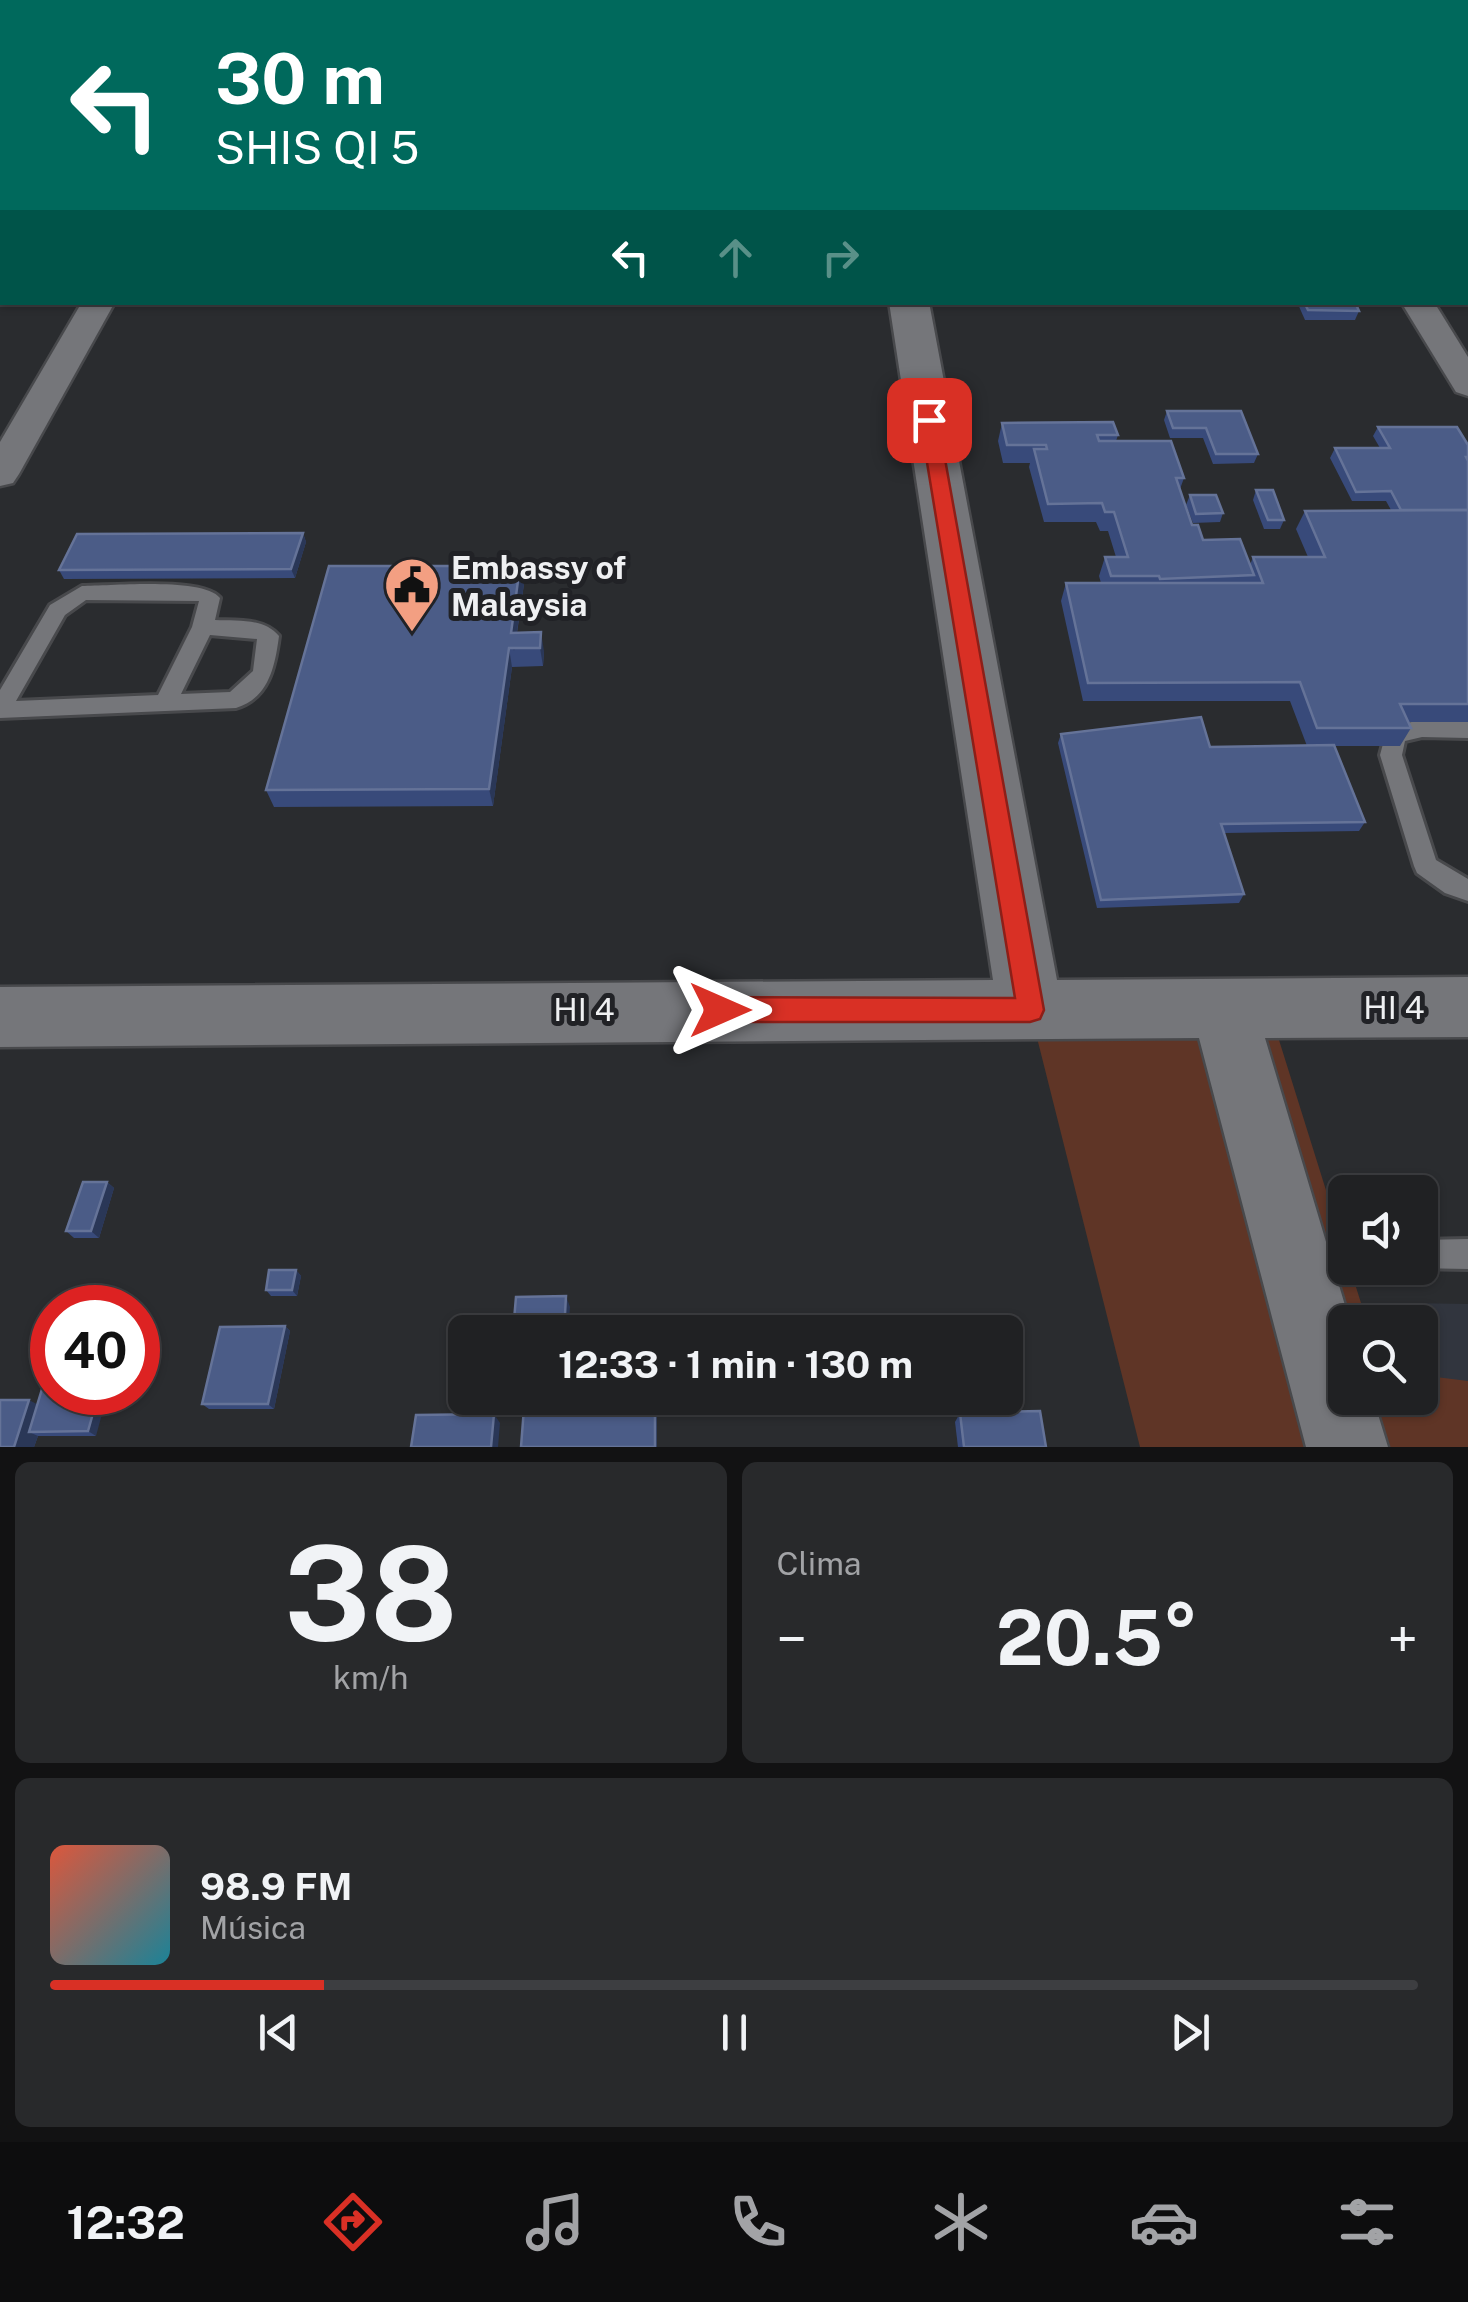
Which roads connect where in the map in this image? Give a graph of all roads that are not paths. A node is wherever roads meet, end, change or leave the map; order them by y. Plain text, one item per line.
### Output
1 (97, 305) edge
2 (910, 305) edge
3 (1419, 305) edge
4 (1468, 385) edge
5 (17, 414) edge
6 (0, 474) edge
7 (204, 628) junction
8 (165, 702) junction
9 (0, 710) edge
10 (1468, 729) edge
11 (1468, 890) edge
12 (1468, 1007) edge
13 (1030, 1010) junction
14 (1224, 1011) junction
15 (0, 1017) edge
16 (1468, 1254) edge
17 (1438, 1255) edge
18 (1320, 1258) edge
19 (1347, 1447) edge

1 - 5 street
2 - 13 street
3 - 4 street
5 - 6 street
7 - 8 lane
7 - 8 lane
7 - 9 lane
8 - 9 lane
10 - 11 lane
12 - 14 street, HI 4
13 - 14 street, HI 4
13 - 15 street, HI 4
14 - 18 street
16 - 17 lane
18 - 19 street

